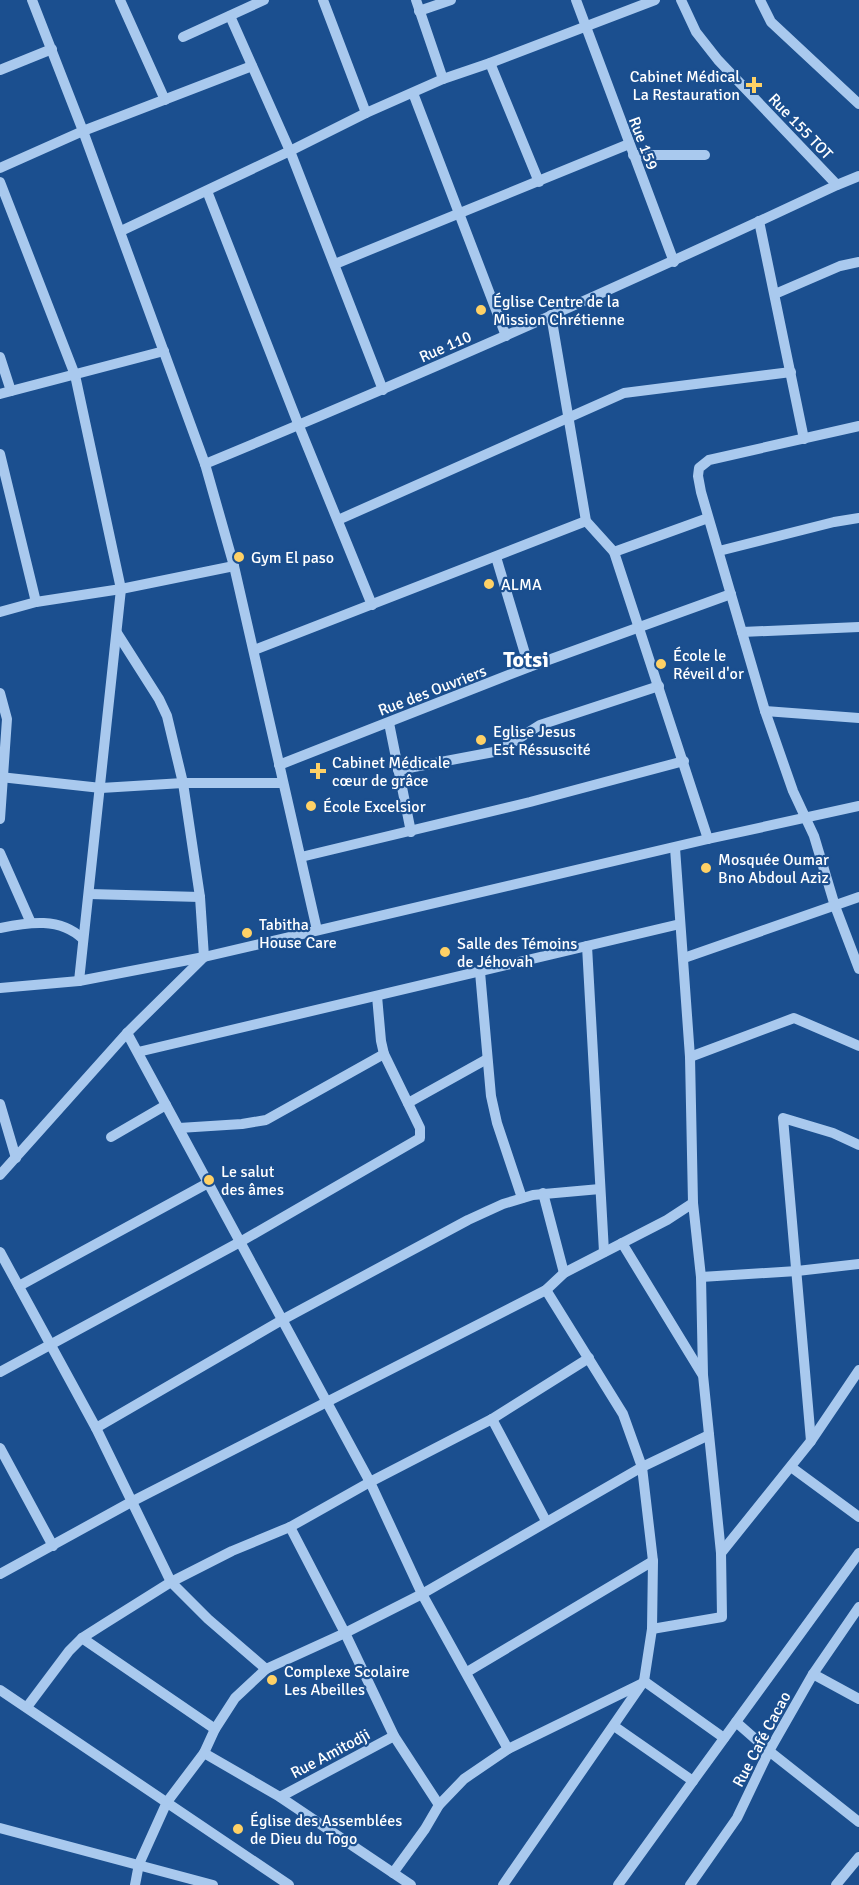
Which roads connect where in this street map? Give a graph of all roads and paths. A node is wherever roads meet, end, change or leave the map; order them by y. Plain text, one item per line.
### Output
1 (32, 0) edge
2 (120, 0) edge
3 (264, 0) edge
4 (323, 0) edge
5 (451, 0) edge
6 (576, 0) edge
7 (655, 0) edge
8 (681, 0) edge
9 (759, 0) edge
10 (418, 6) edge
11 (230, 16) junction
12 (584, 26) junction
13 (183, 37) dead end
14 (52, 49) junction
15 (490, 63) junction
16 (252, 66) junction
17 (0, 70) edge
18 (443, 79) junction
19 (854, 92) edge
20 (413, 93) junction
21 (165, 100) junction
22 (859, 104) edge
23 (366, 113) junction
24 (83, 131) junction
25 (631, 150) junction
26 (290, 152) junction
27 (705, 155) dead end
28 (0, 168) edge
29 (859, 176) edge
30 (0, 182) edge
31 (539, 182) junction
32 (837, 185) junction
33 (207, 191) junction
34 (459, 214) junction
35 (759, 221) junction
36 (121, 231) junction
37 (674, 262) junction
38 (859, 262) edge
39 (335, 264) junction
40 (776, 294) junction
41 (551, 315) junction
42 (506, 336) junction
43 (164, 351) junction
44 (0, 357) edge
45 (791, 372) junction
46 (75, 375) junction
47 (383, 390) junction
48 (5, 392) edge
49 (569, 418) junction
50 (299, 426) junction
51 (859, 426) edge
52 (804, 439) junction
53 (0, 454) edge
54 (205, 464) junction
55 (4, 487) edge
56 (708, 518) junction
57 (859, 518) edge
58 (338, 520) junction
59 (586, 520) junction
60 (719, 551) junction
61 (614, 552) junction
62 (496, 557) junction
63 (234, 566) junction
64 (122, 589) junction
65 (731, 594) junction
66 (36, 602) junction
67 (372, 605) junction
68 (0, 612) edge
69 (638, 626) junction
70 (859, 627) edge
71 (742, 632) junction
72 (117, 633) junction
73 (254, 650) junction
74 (529, 667) junction
75 (658, 686) junction
76 (0, 693) edge
77 (765, 711) junction
78 (859, 718) edge
79 (389, 723) junction
80 (684, 761) junction
81 (279, 765) junction
82 (398, 770) junction
83 (2, 777) edge
84 (183, 783) junction
85 (283, 783) junction
86 (101, 788) junction
87 (859, 806) edge
88 (806, 818) junction
89 (0, 819) edge
90 (411, 832) junction
91 (708, 838) junction
92 (675, 848) junction
93 (0, 853) edge
94 (301, 857) junction
95 (89, 894) junction
96 (200, 897) junction
97 (859, 897) edge
98 (835, 906) junction
99 (31, 923) junction
100 (680, 924) junction
101 (0, 928) edge
102 (317, 930) junction
103 (83, 939) junction
104 (587, 946) junction
105 (204, 957) junction
106 (684, 958) junction
107 (859, 969) edge
108 (480, 972) junction
109 (79, 981) junction
110 (0, 988) edge
111 (377, 996) junction
112 (127, 1033) junction
113 (859, 1046) edge
114 (138, 1052) junction
115 (384, 1054) junction
116 (690, 1057) junction
117 (487, 1059) junction
118 (408, 1103) junction
119 (0, 1104) edge
120 (166, 1105) junction
121 (178, 1128) junction
122 (111, 1137) dead end
123 (859, 1145) edge
124 (16, 1158) junction
125 (0, 1175) edge
126 (208, 1183) junction
127 (600, 1190) junction
128 (543, 1193) junction
129 (522, 1198) junction
130 (693, 1203) junction
131 (240, 1242) junction
132 (622, 1243) junction
133 (0, 1252) edge
134 (604, 1252) junction
135 (859, 1264) edge
136 (797, 1271) junction
137 (564, 1273) junction
138 (701, 1277) junction
139 (19, 1286) junction
140 (546, 1290) junction
141 (282, 1320) junction
142 (50, 1345) junction
143 (589, 1358) junction
144 (859, 1370) edge
145 (0, 1372) edge
146 (703, 1375) junction
147 (327, 1402) junction
148 (492, 1419) junction
149 (96, 1428) junction
150 (709, 1435) junction
151 (810, 1441) junction
152 (0, 1448) edge
153 (4, 1466) edge
154 (642, 1467) junction
155 (790, 1467) junction
156 (370, 1482) junction
157 (134, 1501) junction
158 (859, 1517) edge
159 (546, 1521) junction
160 (290, 1527) junction
161 (53, 1546) junction
162 (721, 1553) junction
163 (859, 1553) edge
164 (652, 1561) junction
165 (0, 1574) edge
166 (171, 1582) junction
167 (422, 1594) junction
168 (859, 1607) edge
169 (652, 1629) junction
170 (345, 1634) junction
171 (82, 1638) junction
172 (266, 1669) junction
173 (467, 1672) junction
174 (813, 1674) junction
175 (643, 1683) junction
176 (0, 1690) edge
177 (859, 1699) edge
178 (27, 1707) junction
179 (736, 1722) junction
180 (614, 1726) junction
181 (215, 1729) junction
182 (394, 1736) junction
183 (724, 1738) junction
184 (508, 1749) junction
185 (770, 1751) junction
186 (204, 1752) junction
187 (693, 1781) junction
188 (280, 1797) junction
189 (167, 1802) junction
190 (439, 1805) junction
191 (859, 1822) edge
192 (0, 1828) edge
193 (859, 1857) edge
194 (139, 1864) junction
195 (393, 1873) junction
196 (135, 1885) edge
197 (213, 1885) edge
198 (289, 1885) edge
199 (411, 1885) edge
200 (503, 1885) edge
201 (618, 1885) edge
202 (690, 1885) edge
203 (836, 1885) edge

1 - 14 street
2 - 21 street
3 - 11 street
4 - 23 street
5 - 10 street
6 - 12 street, Rue 159
7 - 12 street
8 - 32 street, Rue 155 TOT
9 - 19 street
10 - 18 street
11 - 13 street
11 - 16 street
12 - 15 street
12 - 25 street, Rue 159
14 - 17 street
14 - 24 street
15 - 18 street
15 - 31 street
16 - 21 street
16 - 26 street
18 - 20 street
19 - 22 street
20 - 23 street
20 - 34 street
21 - 24 street
23 - 26 street
24 - 28 street
24 - 36 street
25 - 27 street
25 - 31 street
25 - 37 street, Rue 159
26 - 33 street
26 - 39 street
29 - 32 street, Rue 110
30 - 46 street
31 - 34 street
32 - 35 street, Rue 110
33 - 36 street
33 - 50 street
34 - 39 street
34 - 42 street
35 - 37 street, Rue 110
35 - 40 street
36 - 43 street
37 - 41 street, Rue 110
38 - 40 street
39 - 47 street
40 - 45 street
41 - 42 street, Rue 110
41 - 49 street
42 - 47 street, Rue 110
43 - 46 street
43 - 54 street
44 - 48 street
45 - 49 street
45 - 52 street
46 - 48 street
46 - 64 street
47 - 50 street, Rue 110
49 - 58 street
49 - 59 street
50 - 54 street, Rue 110
50 - 58 street
51 - 52 street
52 - 56 street
53 - 55 street
54 - 63 street
55 - 66 street
56 - 60 street
56 - 61 street
57 - 60 street
58 - 67 street
59 - 61 street
59 - 62 street
60 - 65 street
61 - 69 street
62 - 67 street
62 - 74 street
63 - 64 street
63 - 73 street
64 - 66 street
64 - 72 street
65 - 69 street, Rue des Ouvriers
65 - 71 street
66 - 68 street
67 - 73 street
69 - 74 street, Rue des Ouvriers
69 - 75 street
70 - 71 street
71 - 77 street
72 - 84 street
72 - 86 street
73 - 81 street
74 - 79 street, Rue des Ouvriers
75 - 80 street
75 - 82 street
76 - 83 street
77 - 78 street
77 - 88 street
79 - 81 street, Rue des Ouvriers
79 - 82 street
80 - 90 street
80 - 91 street
81 - 85 street
82 - 90 street
83 - 86 street
83 - 89 street
84 - 85 street
84 - 86 street
84 - 96 street
85 - 94 street
86 - 95 street
87 - 88 street
88 - 91 street
88 - 98 street
90 - 94 street
91 - 92 street
92 - 100 street
92 - 102 street
93 - 99 street
94 - 102 street
95 - 96 street
95 - 103 street
96 - 105 street
97 - 98 street
98 - 106 street
98 - 107 street
99 - 101 street
99 - 103 street
100 - 104 street
100 - 106 street
102 - 105 street
103 - 109 street
104 - 108 street
104 - 127 street
105 - 109 street
105 - 112 street
106 - 116 street
108 - 111 street
108 - 117 street
109 - 110 street
111 - 114 street
111 - 115 street
112 - 114 street
112 - 124 street
113 - 116 street
114 - 120 street
115 - 118 street
115 - 121 street
116 - 130 street
117 - 118 street
117 - 129 street
118 - 131 street
119 - 124 street
120 - 121 street
120 - 122 street
121 - 126 street
123 - 136 street
124 - 125 street
126 - 131 street
126 - 139 street
127 - 128 street
127 - 134 street
128 - 129 street
128 - 137 street
129 - 141 street
130 - 132 street
130 - 138 street
131 - 141 street
131 - 142 street
132 - 134 street
132 - 146 street
133 - 139 street
134 - 137 street
135 - 136 street
136 - 138 street
136 - 151 street
137 - 140 street
138 - 146 street
139 - 142 street
140 - 143 street
140 - 147 street
141 - 147 street
141 - 149 street
142 - 145 street
142 - 149 street
143 - 148 street
143 - 154 street
144 - 151 street
146 - 150 street
147 - 156 street
147 - 157 street
148 - 156 street
148 - 159 street
149 - 157 street
150 - 154 street
150 - 162 street
151 - 155 street
152 - 153 street
153 - 161 street
154 - 159 street
154 - 164 street
155 - 158 street
155 - 162 street
156 - 160 street
156 - 167 street
157 - 161 street
157 - 166 street
159 - 167 street
160 - 166 street
160 - 170 street
161 - 165 street
162 - 169 street
163 - 179 street
164 - 169 street
164 - 173 street
166 - 171 street
166 - 172 street
167 - 170 street
167 - 173 street
168 - 174 street, Rue Café Cacao
169 - 175 street
170 - 172 street
170 - 182 street
171 - 178 street
171 - 181 street
172 - 181 street
173 - 184 street
174 - 177 street
174 - 185 street, Rue Café Cacao
175 - 180 street
175 - 183 street
175 - 184 street
176 - 178 street
178 - 189 street
179 - 183 street
179 - 185 street
180 - 187 street
180 - 200 street
181 - 186 street
182 - 188 street, Rue Amitodji
182 - 190 street
183 - 187 street
184 - 190 street
185 - 191 street
185 - 202 street, Rue Café Cacao
186 - 188 street
186 - 189 street
187 - 201 street
188 - 195 street
189 - 194 street
189 - 198 street
190 - 195 street
192 - 194 street
193 - 203 street
194 - 196 street
194 - 197 street
195 - 199 street

